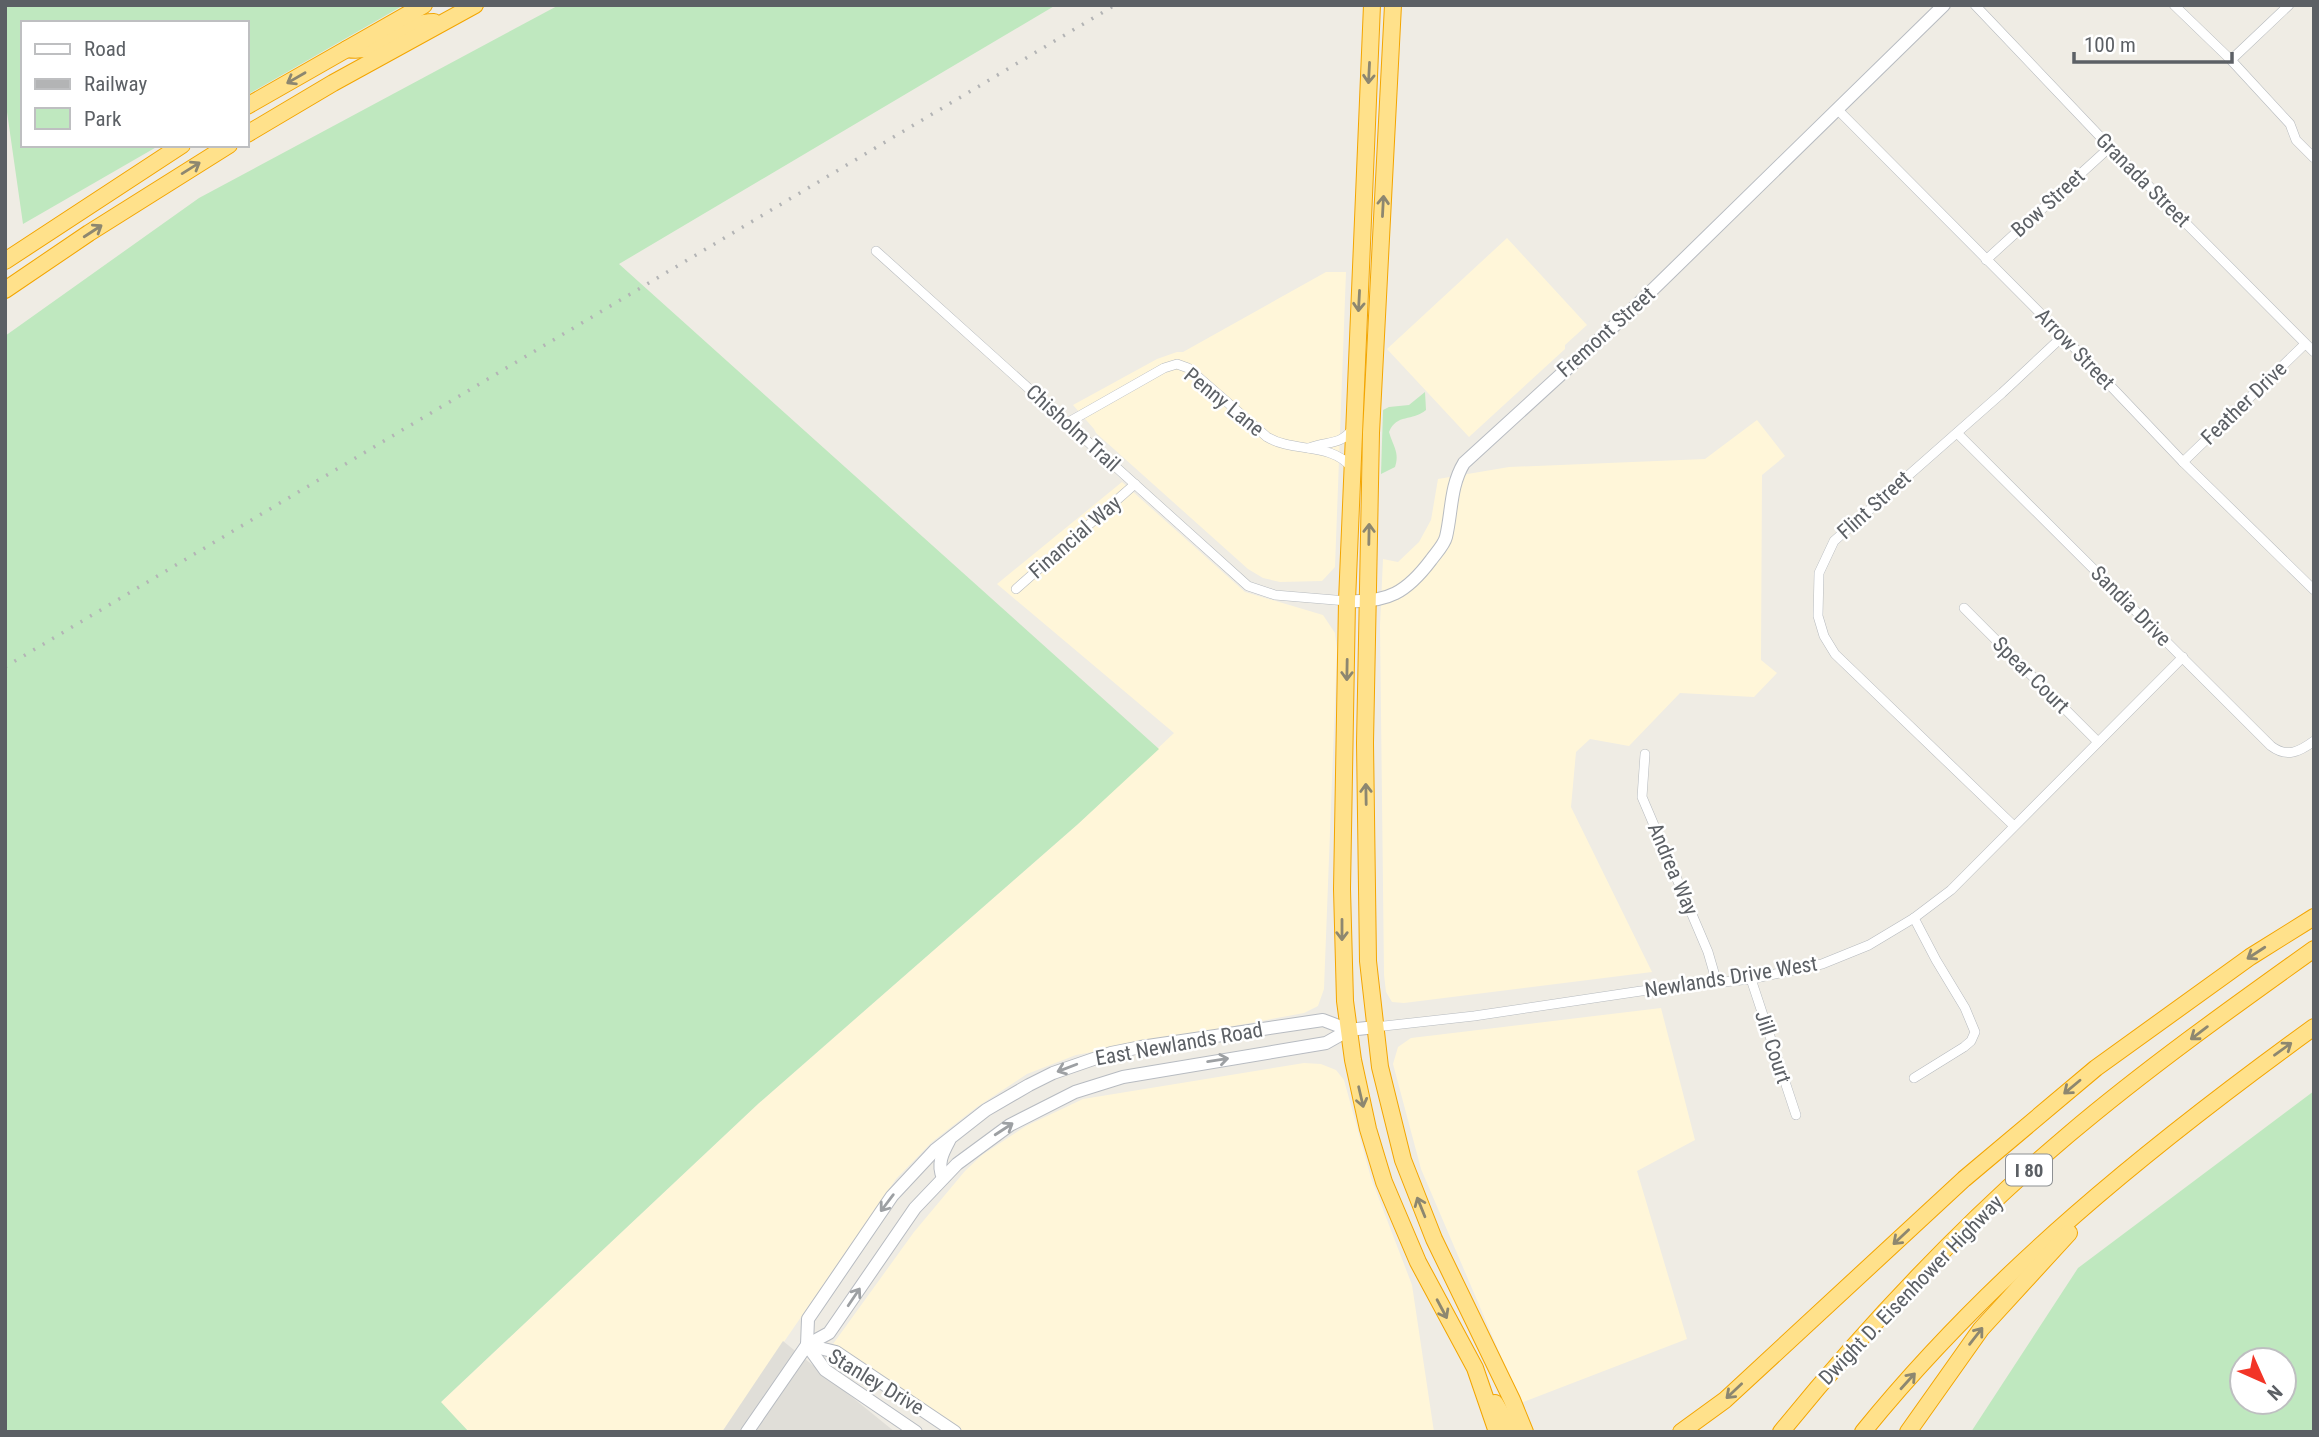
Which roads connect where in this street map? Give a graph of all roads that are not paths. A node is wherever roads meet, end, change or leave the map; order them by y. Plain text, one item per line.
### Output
1 (425, 5) edge
2 (475, 5) edge
3 (1372, 5) edge
4 (1392, 5) edge
5 (1944, 5) edge
6 (1975, 5) edge
7 (2174, 5) edge
8 (2289, 5) edge
9 (443, 22) junction
10 (345, 49) junction
11 (2231, 60) junction
12 (303, 101) junction
13 (248, 105) edge
14 (1837, 109) junction
15 (248, 133) edge
16 (180, 147) edge
17 (226, 147) edge
18 (2110, 147) junction
19 (2312, 151) edge
20 (876, 251) dead end
21 (1986, 260) junction
22 (5, 261) edge
23 (5, 290) edge
24 (2063, 336) junction
25 (2305, 344) junction
26 (2314, 352) edge
27 (1067, 423) junction
28 (1353, 429) junction
29 (1957, 433) junction
30 (1309, 448) junction
31 (2183, 462) junction
32 (1352, 468) junction
33 (1135, 484) junction
34 (1016, 589) dead end
35 (2314, 590) edge
36 (1275, 595) joint
37 (1347, 601) junction
38 (1367, 602) junction
39 (1964, 608) dead end
40 (2183, 657) junction
41 (2314, 741) edge
42 (2098, 742) junction
43 (1645, 754) dead end
44 (2014, 826) junction
45 (2314, 917) edge
46 (1914, 918) junction
47 (2314, 950) edge
48 (1751, 979) junction
49 (1717, 983) junction
50 (1375, 1027) junction
51 (2314, 1027) edge
52 (1349, 1030) junction
53 (1914, 1079) dead end
54 (2214, 1100) junction
55 (1796, 1115) dead end
56 (952, 1135) junction
57 (943, 1178) junction
58 (807, 1345) junction
59 (1475, 1367) junction
60 (1512, 1400) junction
61 (747, 1432) edge
62 (916, 1432) edge
63 (955, 1432) edge
64 (1497, 1432) edge
65 (1512, 1432) edge
66 (1525, 1432) edge
67 (1534, 1432) edge
68 (1681, 1432) edge
69 (1781, 1432) edge
70 (1863, 1432) edge
71 (1908, 1432) edge

1 - 10 highway
2 - 9 highway
3 -> 28 highway
38 -> 4 highway
5 - 14 street, Fremont Street
6 - 18 street, Granada Street
7 - 11 street
8 - 11 street
9 - 10 highway
9 - 12 highway
10 - 12 highway
10 -> 13 highway
11 - 19 street
12 - 15 highway
14 - 21 street, Arrow Street
14 - 38 street, Fremont Street
16 - 22 highway
23 -> 17 highway
18 - 21 street, Bow Street
18 - 25 street, Granada Street
20 - 27 street, Chisholm Trail
21 - 24 street, Arrow Street
24 - 29 street, Flint Street
24 - 31 street, Arrow Street
25 - 26 street, Granada Street
25 - 31 street, Feather Drive
27 - 30 street, Penny Lane
27 - 33 street, Chisholm Trail
28 - 30 street, Penny Lane
28 - 32 highway
29 - 40 street, Sandia Drive
29 - 44 street, Flint Street
30 - 32 street, Penny Lane
31 - 35 street, Arrow Street
32 - 37 highway
33 - 34 street, Financial Way
33 - 36 street, Chisholm Trail
36 - 37 street, Fremont Street
37 - 38 street, Fremont Street
37 -> 52 highway
50 -> 38 highway
39 - 42 street, Spear Court
40 - 41 street, Sandia Drive
40 - 42 street, Newlands Drive West
42 - 44 street, Newlands Drive West
43 - 49 street, Andrea Way
44 - 46 street, Newlands Drive West
45 -> 68 highway
46 - 48 street, Newlands Drive West
46 - 53 street
47 -> 69 highway, Dwight D. Eisenhower Highway / I 80
48 - 49 street, Newlands Drive West
48 - 55 street, Jill Court
49 - 50 street, Newlands Drive West
50 - 52 street, East Newlands Road
60 -> 50 highway
54 -> 51 highway
52 -> 56 street, East Newlands Road
57 -> 52 street, East Newlands Road
52 -> 59 highway
70 -> 54 highway
71 -> 54 highway
56 - 57 street
56 -> 58 street, East Newlands Road
58 -> 57 street, East Newlands Road
58 - 61 street, East Newlands Road
58 - 62 street, Stanley Drive
58 - 63 street, Stanley Drive
59 - 64 highway
59 - 65 highway
60 - 66 highway
60 - 67 highway

